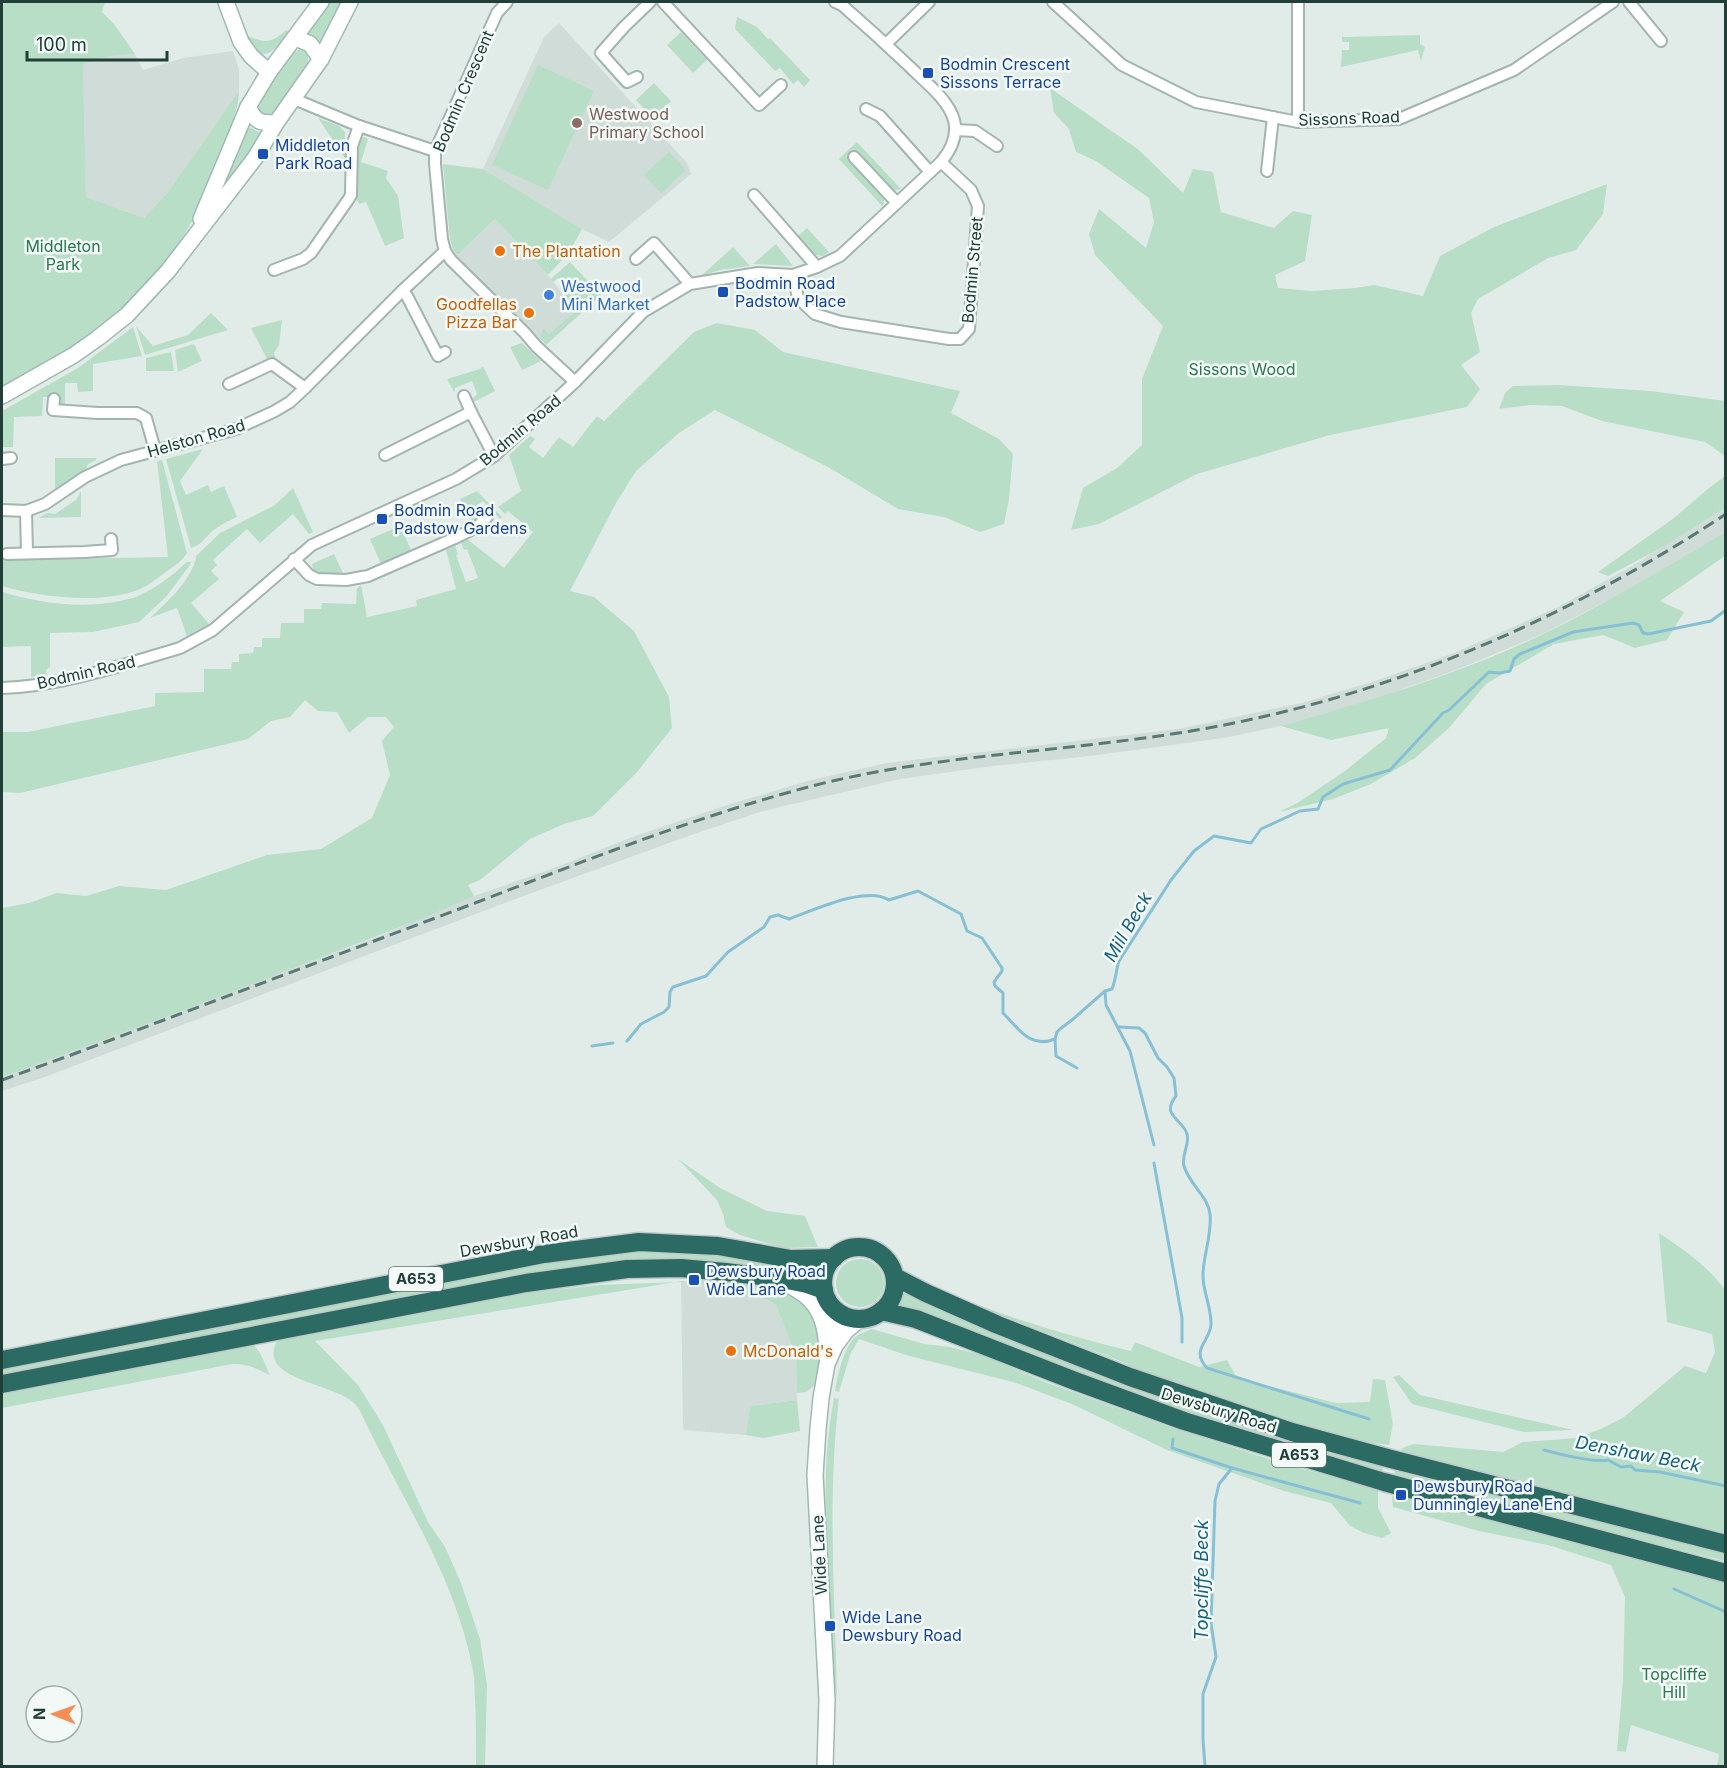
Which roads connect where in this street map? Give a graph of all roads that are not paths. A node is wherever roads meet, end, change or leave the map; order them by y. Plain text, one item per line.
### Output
1 (226, 2) edge
2 (321, 2) edge
3 (350, 2) edge
4 (507, 2) edge
5 (650, 2) edge
6 (663, 2) edge
7 (835, 2) edge
8 (929, 2) edge
9 (1053, 2) edge
10 (1298, 2) edge
11 (1613, 2) edge
12 (1629, 2) edge
13 (296, 38) junction
14 (1661, 41) dead end
15 (886, 44) junction
16 (321, 59) junction
17 (269, 72) junction
18 (637, 77) dead end
19 (781, 85) dead end
20 (294, 99) junction
21 (248, 107) junction
22 (866, 109) dead end
23 (1273, 117) junction
24 (1298, 122) junction
25 (276, 123) junction
26 (359, 126) junction
27 (956, 130) junction
28 (997, 146) dead end
29 (435, 151) junction
30 (854, 157) dead end
31 (941, 162) junction
32 (1267, 171) dead end
33 (930, 172) junction
34 (754, 195) dead end
35 (897, 203) junction
36 (195, 236) junction
37 (445, 251) junction
38 (636, 259) dead end
39 (817, 267) junction
40 (274, 270) dead end
41 (793, 275) junction
42 (690, 284) junction
43 (402, 291) junction
44 (445, 352) dead end
45 (575, 382) junction
46 (229, 384) dead end
47 (305, 388) junction
48 (2, 396) edge
49 (464, 396) dead end
50 (54, 399) dead end
51 (471, 412) junction
52 (155, 450) junction
53 (385, 455) dead end
54 (494, 456) junction
55 (2, 510) edge
56 (26, 511) junction
57 (486, 517) dead end
58 (111, 539) dead end
59 (27, 553) junction
60 (7, 554) dead end
61 (294, 559) junction
62 (2, 688) edge
63 (834, 1258) junction
64 (895, 1277) junction
65 (777, 1278) junction
66 (826, 1295) junction
67 (881, 1311) junction
68 (860, 1319) junction
69 (834, 1346) junction
70 (2, 1360) edge
71 (827, 1364) junction
72 (2, 1384) edge
73 (1388, 1471) junction
74 (1725, 1544) edge
75 (1725, 1573) edge
76 (825, 1767) edge

1 - 17 street
2 - 13 street
3 - 16 street
4 - 29 street, Bodmin Crescent
5 - 18 street
6 - 19 street
7 - 15 street
8 - 15 street
9 - 23 street, Sissons Road
10 - 24 street
11 - 24 street, Sissons Road
12 - 14 street
13 - 16 street
13 - 17 street
15 - 27 street
16 - 20 street
17 - 21 street
20 - 25 street
20 - 26 street
21 - 25 street
21 - 36 street
22 - 33 street
23 - 24 street, Sissons Road
23 - 32 street
25 - 36 street
26 - 29 street
26 - 40 street
27 - 28 street
27 - 31 street, Bodmin Road
29 - 37 street, Bodmin Crescent
30 - 35 street
31 - 33 street, Bodmin Road
31 - 41 street, Bodmin Street
33 - 35 street, Bodmin Road
34 - 39 street
35 - 39 street, Bodmin Road
36 - 48 street
37 - 43 street, Helston Road
37 - 45 street
38 - 42 street
39 - 41 street, Bodmin Road
41 - 42 street, Bodmin Road
42 - 45 street, Bodmin Road
43 - 44 street
43 - 47 street, Helston Road
45 - 54 street, Bodmin Road
46 - 47 street
47 - 52 street, Helston Road
49 - 51 street
50 - 52 street
51 - 53 street
51 - 54 street
52 - 56 street, Helston Road
54 - 61 street, Bodmin Road
55 - 56 street, Helston Road
56 - 59 street
57 - 61 street
58 - 59 street
59 - 60 street
61 - 62 street, Bodmin Road
63 - 64 highway, Dewsbury Road / A653
63 - 66 highway
63 - 70 highway, Dewsbury Road / A653
64 - 67 highway
64 - 73 highway, Dewsbury Road / A653
65 - 66 highway, A653
65 - 71 street
65 - 72 highway, A653
66 - 68 highway, A653
66 - 69 street, Wide Lane
67 - 68 highway
67 - 73 highway, Dewsbury Road / A653
68 - 69 street, Wide Lane
69 - 71 street, Wide Lane
71 - 76 street, Wide Lane
73 - 74 highway, Dewsbury Road / A653
73 - 75 highway, Dewsbury Road / A653

